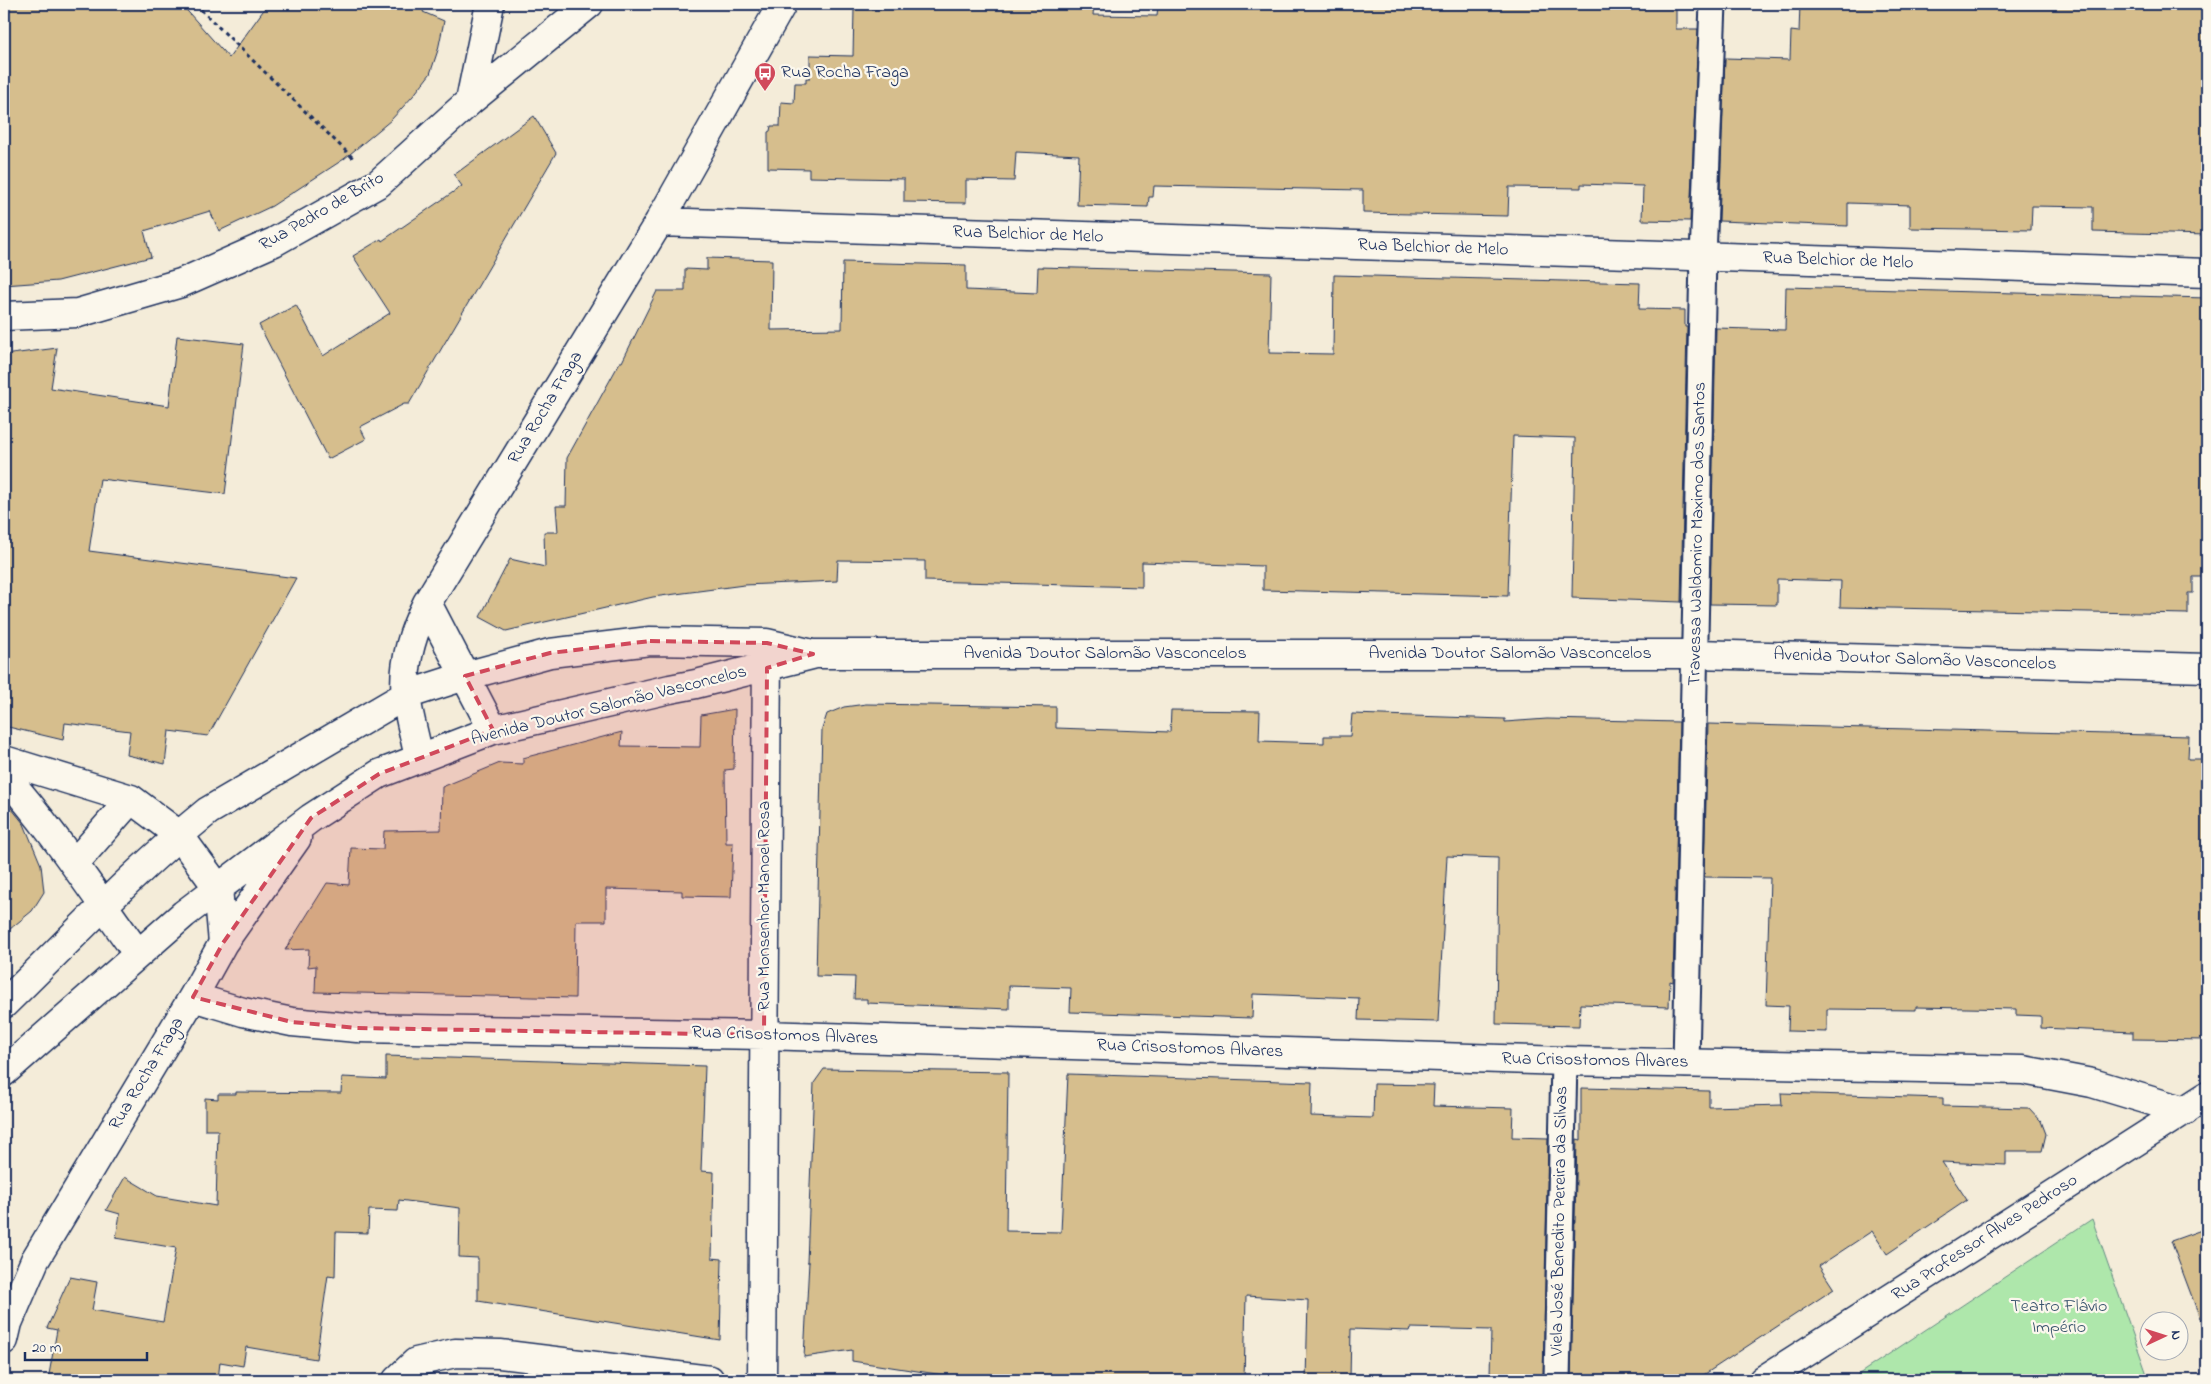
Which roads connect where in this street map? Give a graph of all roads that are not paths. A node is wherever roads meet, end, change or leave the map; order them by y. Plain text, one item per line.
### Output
1 (490, 4) edge
2 (589, 4) edge
3 (782, 4) edge
4 (1713, 4) edge
5 (470, 101) junction
6 (659, 222) junction
7 (1703, 257) junction
8 (2207, 273) edge
9 (4, 316) edge
10 (427, 603) junction
11 (1696, 654) junction
12 (767, 655) junction
13 (2207, 668) edge
14 (465, 676) junction
15 (406, 695) junction
16 (493, 730) junction
17 (419, 758) junction
18 (4, 760) edge
19 (4, 776) edge
20 (131, 799) junction
21 (311, 818) junction
22 (179, 834) junction
23 (74, 864) junction
24 (218, 888) junction
25 (102, 905) junction
26 (223, 943) junction
27 (138, 954) junction
28 (193, 997) junction
29 (4, 1004) edge
30 (764, 1035) junction
31 (1564, 1062) junction
32 (1686, 1064) junction
33 (4, 1072) edge
34 (2196, 1104) edge
35 (4, 1340) edge
36 (397, 1380) edge
37 (710, 1380) edge
38 (762, 1380) edge
39 (1557, 1380) edge
40 (1763, 1380) edge

1 - 5 street
2 - 5 street, Rua Pedro de Brito
3 - 6 street, Rua Rocha Fraga
4 - 7 lane, Travessa Waldomiro Maximo dos Santos
5 - 9 street, Rua Pedro de Brito
6 - 7 street, Rua Belchior de Melo
6 - 10 street, Rua Rocha Fraga
7 - 8 street, Rua Belchior de Melo
7 - 11 lane, Travessa Waldomiro Maximo dos Santos
10 - 14 street
10 - 15 street, Rua Rocha Fraga
11 - 12 street, Avenida Doutor Salomão Vasconcelos
11 - 13 street, Avenida Doutor Salomão Vasconcelos
11 - 32 lane, Travessa Waldomiro Maximo dos Santos
12 - 14 street, Avenida Doutor Salomão Vasconcelos
12 - 16 street, Avenida Doutor Salomão Vasconcelos
12 - 30 street, Rua Monsenhor Manoel Rosa
14 - 15 street, Avenida Doutor Salomão Vasconcelos
14 - 16 street
15 - 17 street, Rua Rocha Fraga
15 - 22 street, Avenida Doutor Salomão Vasconcelos
16 - 17 street, Avenida Doutor Salomão Vasconcelos
17 - 21 street, Avenida Doutor Salomão Vasconcelos
18 - 20 street
19 - 23 street
20 - 22 street
20 - 23 street
21 - 24 street, Avenida Doutor Salomão Vasconcelos
21 - 26 street, Rua Rocha Fraga
22 - 24 street
22 - 25 street, Avenida Doutor Salomão Vasconcelos
23 - 25 street
24 - 26 street
24 - 27 street, Avenida Doutor Salomão Vasconcelos
25 - 27 street
25 - 29 street, Avenida Doutor Salomão Vasconcelos
26 - 28 street, Rua Rocha Fraga
27 - 33 street, Avenida Doutor Salomão Vasconcelos
28 - 30 street, Rua Crisostomos Alvares
28 - 35 street, Rua Rocha Fraga
30 - 31 street, Rua Crisostomos Alvares
30 - 38 street, Rua Monsenhor Manoel Rosa
31 - 32 street, Rua Crisostomos Alvares
31 - 39 lane, Viela José Benedito Pereira da Silvas
32 - 34 street, Rua Crisostomos Alvares
34 - 40 street, Rua Professor Alves Pedroso
36 - 37 street

